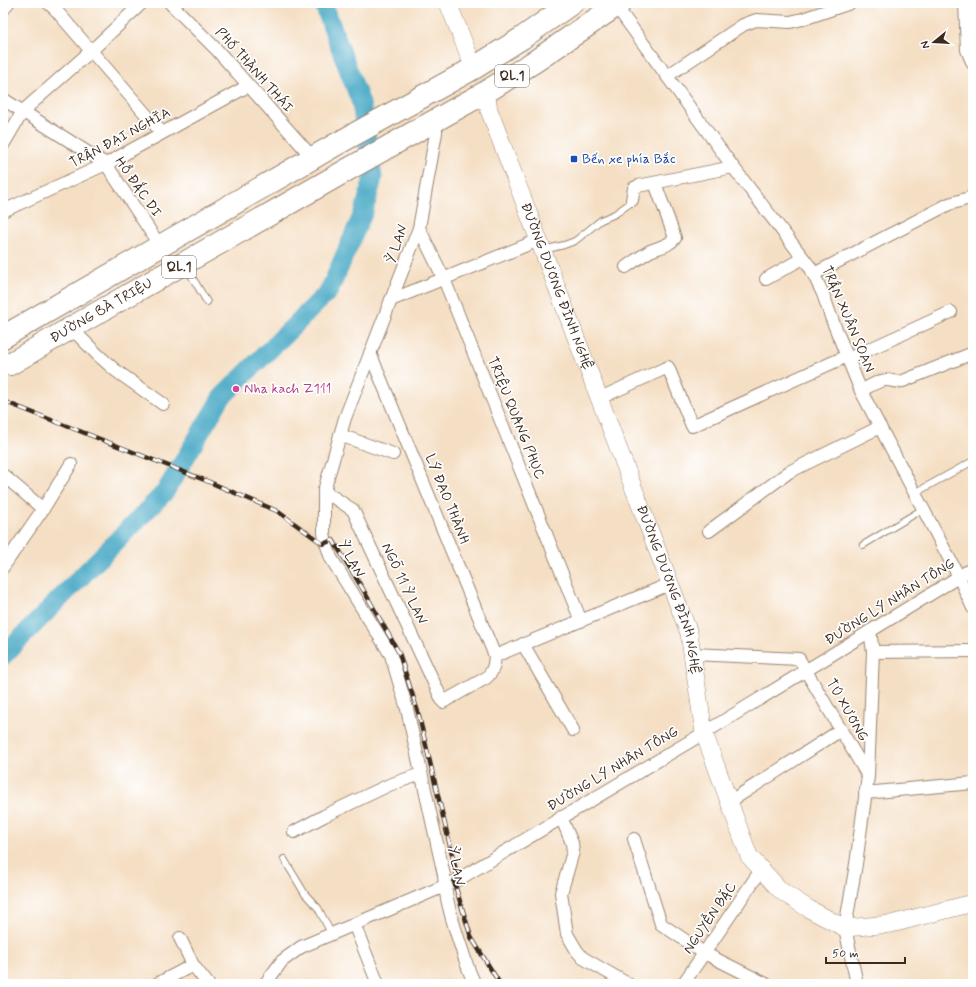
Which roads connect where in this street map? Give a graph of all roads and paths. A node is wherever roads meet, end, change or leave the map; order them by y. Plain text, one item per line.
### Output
1 (8, 3) edge
2 (48, 3) edge
3 (142, 3) edge
4 (170, 3) edge
5 (448, 3) edge
6 (572, 3) edge
7 (850, 3) edge
8 (618, 4) edge
9 (968, 7) edge
10 (3, 10) edge
11 (91, 51) junction
12 (973, 64) edge
13 (474, 68) junction
14 (667, 76) junction
15 (248, 86) junction
16 (486, 92) junction
17 (3, 100) edge
18 (23, 111) junction
19 (436, 120) junction
20 (162, 133) junction
21 (3, 145) edge
22 (313, 158) junction
23 (106, 164) junction
24 (733, 167) junction
25 (655, 183) junction
26 (973, 197) edge
27 (632, 200) joint
28 (3, 211) edge
29 (419, 228) junction
30 (541, 245) junction
31 (160, 246) junction
32 (803, 258) junction
33 (184, 264) junction
34 (626, 267) dead end
35 (814, 274) junction
36 (444, 279) junction
37 (766, 279) dead end
38 (391, 300) junction
39 (207, 302) dead end
40 (951, 312) dead end
41 (71, 328) junction
42 (4, 336) edge
43 (42, 345) junction
44 (370, 353) junction
45 (973, 353) edge
46 (847, 358) junction
47 (5, 365) edge
48 (861, 391) junction
49 (600, 398) junction
50 (163, 404) dead end
51 (880, 427) junction
52 (340, 436) junction
53 (393, 454) dead end
54 (973, 461) edge
55 (71, 464) dead end
56 (3, 475) edge
57 (324, 491) junction
58 (915, 493) junction
59 (43, 509) junction
60 (923, 509) junction
61 (709, 530) dead end
62 (863, 545) dead end
63 (3, 567) edge
64 (973, 568) edge
65 (959, 577) junction
66 (670, 584) junction
67 (973, 608) edge
68 (581, 621) junction
69 (870, 631) junction
70 (523, 644) junction
71 (973, 651) edge
72 (873, 652) junction
73 (692, 654) junction
74 (495, 656) junction
75 (807, 670) junction
76 (573, 730) dead end
77 (841, 730) junction
78 (704, 732) junction
79 (421, 774) junction
80 (868, 776) junction
81 (973, 783) edge
82 (866, 793) junction
83 (729, 802) junction
84 (562, 817) junction
85 (294, 832) dead end
86 (634, 839) dead end
87 (284, 859) dead end
88 (761, 870) junction
89 (444, 886) junction
90 (973, 903) edge
91 (354, 924) junction
92 (845, 928) junction
93 (331, 933) junction
94 (180, 938) dead end
95 (704, 953) junction
96 (192, 965) junction
97 (157, 984) edge
98 (208, 984) edge
99 (264, 984) edge
100 (378, 984) edge
101 (475, 984) edge
102 (628, 984) edge
103 (683, 984) edge
104 (766, 984) edge
105 (857, 984) edge

1 - 10 street
2 - 11 street
3 - 11 street
4 - 15 street, PHỐ THÀNH THÁI
5 - 13 main road
6 - 13 highway, QL.1
7 - 14 street
8 - 14 street, TRẦN XUÂN SOẠN
8 - 16 highway, QL.1
9 - 12 street
11 - 18 street
11 - 20 street
13 - 16 highway
13 - 22 highway, ĐƯỜNG BÀ TRIỆU / QL.1
14 - 24 street, TRẦN XUÂN SOẠN
15 - 20 street, TRẦN ĐẠI NGHĨA
15 - 22 street, PHỐ THÀNH THÁI
16 - 19 highway, QL.1
16 - 30 main road, ĐƯỜNG DƯƠNG ĐÌNH NGHỆ
17 - 18 street, HỒ ĐẮC DI
18 - 21 street
18 - 23 street, HỒ ĐẮC DI
19 - 29 street, Ỷ LAN
19 - 33 highway, ĐƯỜNG BÀ TRIỆU / QL.1
20 - 23 street, TRẦN ĐẠI NGHĨA
22 - 31 highway, ĐƯỜNG BÀ TRIỆU / QL.1
23 - 28 street, TRẦN ĐẠI NGHĨA
23 - 31 street, HỒ ĐẮC DI
24 - 25 street
24 - 32 street, TRẦN XUÂN SOẠN
25 - 27 street
25 - 34 street
26 - 35 street
27 - 30 lane
29 - 36 street, TRIỆU QUANG PHỤC
29 - 38 street, Ỷ LAN
30 - 36 street
30 - 49 main road, ĐƯỜNG DƯƠNG ĐÌNH NGHỆ
31 - 42 highway, ĐƯỜNG BÀ TRIỆU / QL.1
32 - 35 street, TRẦN XUÂN SOẠN
32 - 37 street
33 - 39 lane
33 - 41 highway, ĐƯỜNG BÀ TRIỆU / QL.1
35 - 46 street, TRẦN XUÂN SOẠN
36 - 38 street
36 - 68 street, TRIỆU QUANG PHỤC
38 - 44 street, Ỷ LAN
40 - 46 street
41 - 43 highway, ĐƯỜNG BÀ TRIỆU / QL.1
41 - 50 street
42 - 43 highway, QL.1
43 - 47 highway, ĐƯỜNG BÀ TRIỆU / QL.1
44 - 52 street, Ỷ LAN
44 - 74 street, LÝ ĐẠO THÀNH
45 - 48 street
46 - 48 street, TRẦN XUÂN SOẠN
46 - 49 street
48 - 51 street, TRẦN XUÂN SOẠN
49 - 66 main road, ĐƯỜNG DƯƠNG ĐÌNH NGHỆ
51 - 58 street, TRẦN XUÂN SOẠN
51 - 61 street
52 - 53 street
52 - 57 street, Ỷ LAN
54 - 58 lane
55 - 59 street
56 - 59 street
57 - 74 street, NGÕ 11 Ỷ LAN
57 - 79 street, Ỷ LAN
58 - 60 street, TRẦN XUÂN SOẠN
59 - 63 street
60 - 62 lane
60 - 65 street, TRẦN XUÂN SOẠN
64 - 65 street, ĐƯỜNG LÝ NHÂN TÔNG
65 - 67 street, TRẦN XUÂN SOẠN
65 - 69 street, ĐƯỜNG LÝ NHÂN TÔNG
66 - 68 street
66 - 73 main road, ĐƯỜNG DƯƠNG ĐÌNH NGHỆ
68 - 70 street
69 - 72 street
69 - 75 street, ĐƯỜNG LÝ NHÂN TÔNG
70 - 74 street
70 - 76 street
71 - 72 street
72 - 80 street
73 - 75 street, TÚ XƯƠNG
73 - 78 main road, ĐƯỜNG DƯƠNG ĐÌNH NGHỆ
75 - 77 street, TÚ XƯƠNG
75 - 78 street, ĐƯỜNG LÝ NHÂN TÔNG
77 - 80 street, TÚ XƯƠNG
77 - 83 street
78 - 83 main road, ĐƯỜNG DƯƠNG ĐÌNH NGHỆ
78 - 84 street, ĐƯỜNG LÝ NHÂN TÔNG
79 - 85 street
79 - 89 street, Ỷ LAN
80 - 82 street
81 - 82 street
82 - 92 street
83 - 88 main road, ĐƯỜNG DƯƠNG ĐÌNH NGHỆ
84 - 89 street, ĐƯỜNG LÝ NHÂN TÔNG
84 - 102 street
86 - 95 street
87 - 93 lane
88 - 92 main road, ĐƯỜNG DƯƠNG ĐÌNH NGHỆ
88 - 95 street, NGUYỄN BẶC
89 - 91 street, ĐƯỜNG LÝ NHÂN TÔNG
89 - 101 street, Ỷ LAN
90 - 92 main road
91 - 93 street, ĐƯỜNG LÝ NHÂN TÔNG
91 - 100 street
92 - 105 street
93 - 99 street, ĐƯỜNG LÝ NHÂN TÔNG
94 - 96 street
95 - 103 street, NGUYỄN BẶC
95 - 104 street
96 - 97 street
96 - 98 street

